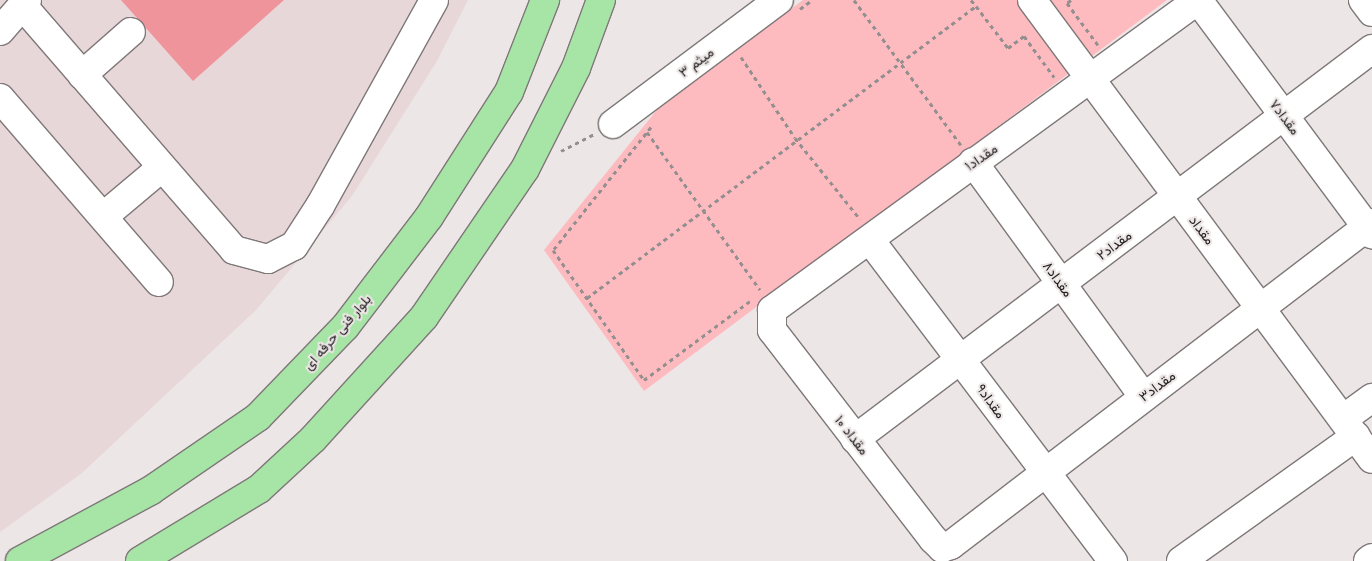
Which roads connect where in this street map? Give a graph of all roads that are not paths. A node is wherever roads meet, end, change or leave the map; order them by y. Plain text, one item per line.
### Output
1 (434, 0) edge
2 (545, 0) edge
3 (602, 0) edge
4 (1032, 0) edge
5 (1198, 0) edge
6 (1363, 0) edge
7 (25, 3) edge
8 (788, 5) edge
9 (1372, 12) edge
10 (0, 31) edge
11 (131, 32) dead end
12 (1372, 49) edge
13 (1094, 62) junction
14 (82, 74) junction
15 (0, 98) edge
16 (1284, 116) junction
17 (613, 124) road end
18 (964, 149) junction
19 (161, 168) junction
20 (1178, 197) junction
21 (104, 216) junction
22 (863, 224) junction
23 (1370, 228) edge
24 (158, 282) dead end
25 (1062, 284) junction
26 (1260, 308) junction
27 (769, 319) joint
28 (961, 361) junction
29 (1143, 396) junction
30 (1372, 398) edge
31 (1350, 428) junction
32 (855, 439) junction
33 (1372, 460) edge
34 (1043, 472) junction
35 (942, 548) joint
36 (1372, 558) edge
37 (20, 561) edge
38 (140, 561) edge
39 (1113, 561) edge
40 (1181, 561) edge
41 (1368, 561) edge

1 - 19 street
2 - 37 main road, بلوار فنی حرفه ای
3 - 38 main road
4 - 13 street, مقداد
5 - 13 street, مقداد۱
5 - 16 street, مقداد۷
6 - 9 street
7 - 10 street
7 - 14 street
8 - 17 street, میثم ۳
11 - 14 street
12 - 16 street, مقداد۲
13 - 18 street, مقداد۱
13 - 20 street, مقداد
14 - 19 street
15 - 21 street
16 - 20 street, مقداد۲
16 - 23 street, مقداد۷
18 - 22 street, مقداد۱
18 - 25 street, مقداد۸
19 - 21 street
20 - 25 street, مقداد۲
20 - 26 street, مقداد
21 - 24 street
22 - 27 street, مقداد۱
22 - 28 street, مقداد۹
23 - 26 street, مقداد۳
25 - 28 street, مقداد۲
25 - 29 street, مقداد۸
26 - 29 street, مقداد۳
26 - 31 street, مقداد
27 - 32 street, مقداد ۱۰
28 - 32 street, مقداد۲
28 - 34 street, مقداد۹
29 - 34 street, مقداد۳
30 - 31 street
31 - 33 street, مقداد
31 - 40 street
32 - 35 street, مقداد ۱۰
34 - 35 street, مقداد۳
34 - 39 street, مقداد۹
36 - 41 street

